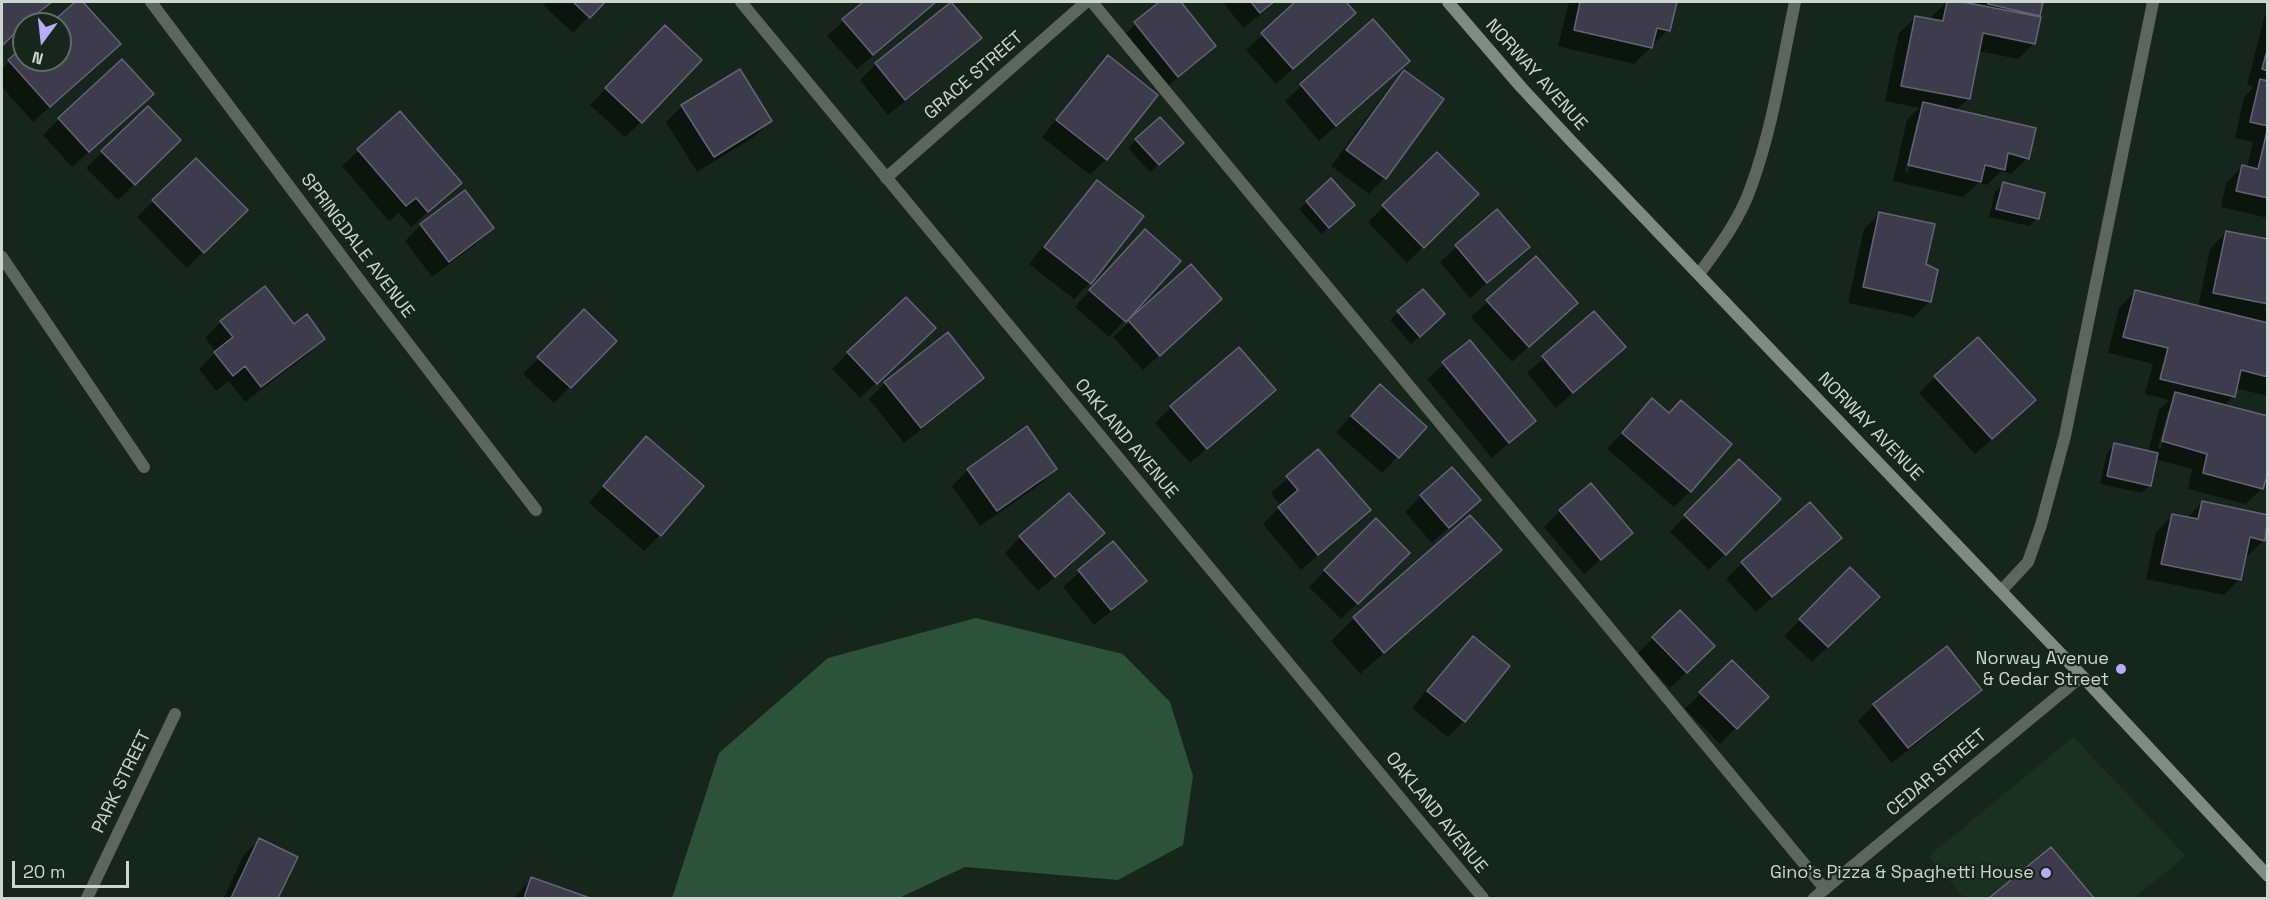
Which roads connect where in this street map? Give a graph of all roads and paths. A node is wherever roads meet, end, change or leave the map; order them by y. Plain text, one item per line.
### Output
1 (151, 2) edge
2 (741, 2) edge
3 (1086, 2) edge
4 (1092, 2) edge
5 (1448, 2) edge
6 (1795, 2) edge
7 (2153, 2) edge
8 (886, 178) junction
9 (2, 258) edge
10 (1699, 274) junction
11 (144, 467) dead end
12 (537, 510) dead end
13 (2001, 591) junction
14 (2082, 676) junction
15 (175, 714) dead end
16 (2267, 873) edge
17 (1825, 889) junction
18 (1480, 897) edge
19 (87, 898) edge
20 (1814, 898) edge

1 - 12 street, SPRINGDALE AVENUE
2 - 8 street, OAKLAND AVENUE
3 - 8 street, GRACE STREET
4 - 17 street
5 - 10 main road, NORWAY AVENUE
6 - 10 street
7 - 13 street
8 - 18 street, OAKLAND AVENUE
9 - 11 street
10 - 13 main road, NORWAY AVENUE
13 - 14 main road, NORWAY AVENUE
14 - 16 main road, NORWAY AVENUE
14 - 17 street, CEDAR STREET
15 - 19 street, PARK STREET
17 - 20 street, CEDAR STREET

